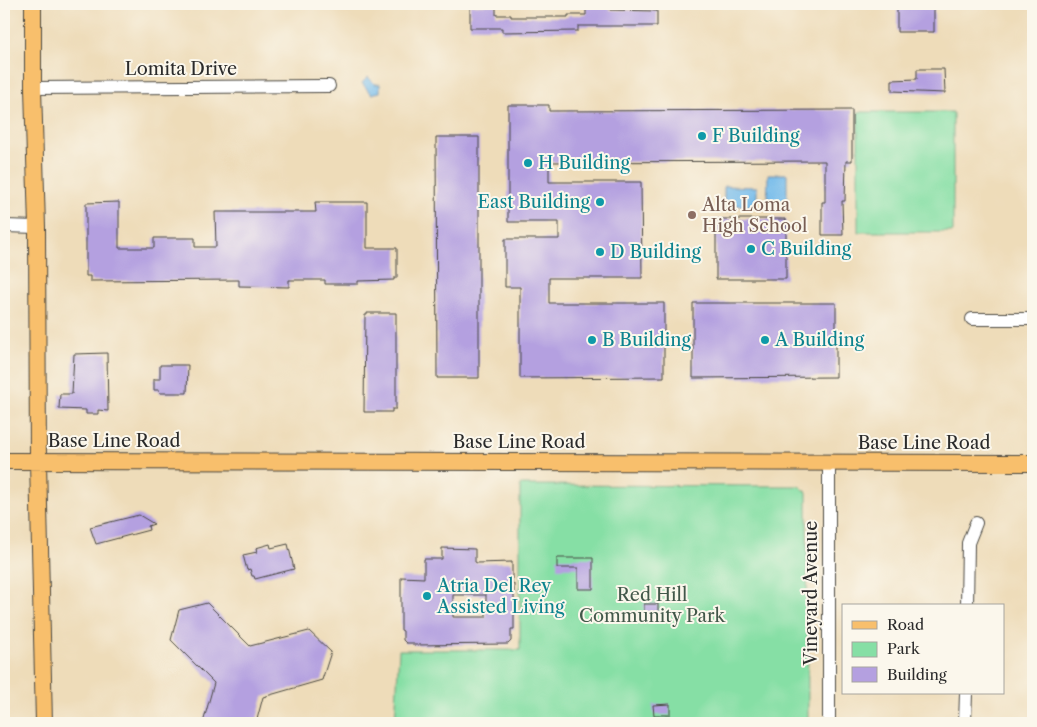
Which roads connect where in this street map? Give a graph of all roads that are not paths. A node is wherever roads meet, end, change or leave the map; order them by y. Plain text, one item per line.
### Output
1 (33, 4) edge
2 (329, 86) dead end
3 (33, 88) junction
4 (4, 226) edge
5 (37, 227) junction
6 (1033, 318) edge
7 (972, 319) dead end
8 (4, 461) edge
9 (38, 461) junction
10 (829, 463) junction
11 (1033, 463) edge
12 (976, 523) dead end
13 (967, 604) edge
14 (966, 694) edge
15 (44, 723) edge
16 (829, 723) edge
17 (965, 723) edge

1 - 3 main road
2 - 3 street, Lomita Drive
3 - 5 main road
4 - 5 street
5 - 9 main road
6 - 7 street
8 - 9 main road, Base Line Road
9 - 10 main road, Base Line Road
9 - 15 main road
10 - 11 main road, Base Line Road
10 - 16 street, Vineyard Avenue
12 - 13 street
14 - 17 street

